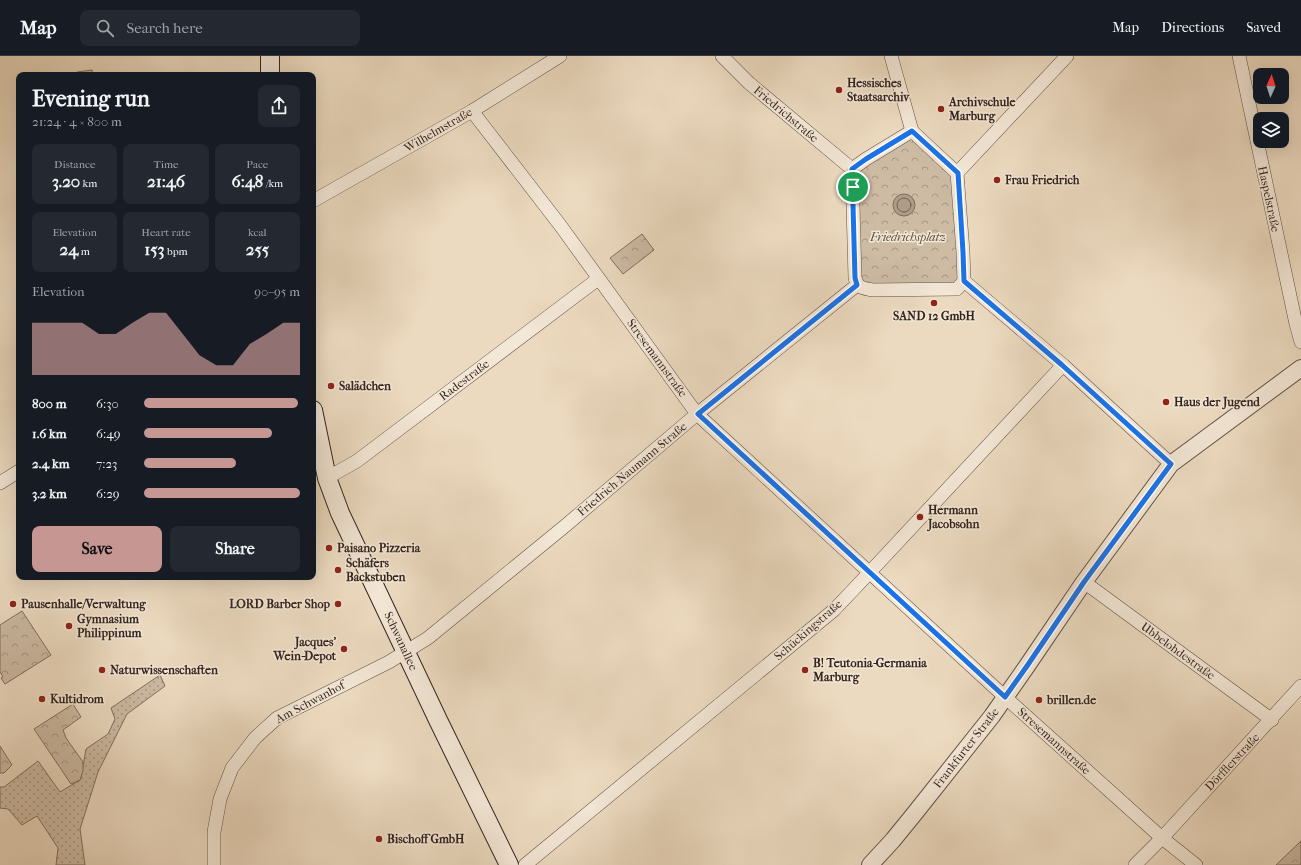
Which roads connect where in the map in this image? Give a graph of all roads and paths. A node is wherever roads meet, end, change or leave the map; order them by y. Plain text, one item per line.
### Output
1 (270, 56) edge
2 (560, 56) edge
3 (722, 56) edge
4 (891, 56) edge
5 (1067, 56) edge
6 (1239, 56) edge
7 (270, 72) edge
8 (472, 111) junction
9 (912, 131) junction
10 (852, 169) junction
11 (958, 173) junction
12 (316, 199) edge
13 (598, 279) junction
14 (964, 281) junction
15 (857, 285) junction
16 (1301, 342) edge
17 (1062, 365) junction
18 (1301, 368) edge
19 (698, 414) junction
20 (316, 425) edge
21 (1171, 464) junction
22 (16, 473) edge
23 (327, 478) junction
24 (0, 483) edge
25 (870, 572) junction
26 (1084, 582) junction
27 (407, 652) junction
28 (1301, 686) edge
29 (1005, 697) junction
30 (1272, 720) junction
31 (1162, 838) junction
32 (214, 865) edge
33 (510, 865) edge
34 (525, 865) edge
35 (870, 865) edge
36 (1135, 865) edge
37 (1196, 865) edge

1 - 7 main road
2 - 8 street, Wilhelmstraße
3 - 10 street, Friedrichstraße
4 - 9 street
5 - 11 street
6 - 16 street, Haspelstraße
8 - 12 street, Wilhelmstraße
8 - 13 street, Stresemannstraße
9 - 10 street
9 - 11 street
10 - 15 street
11 - 14 street
13 - 19 street, Stresemannstraße
13 - 23 street, Radestraße
14 - 15 street
14 - 17 street
15 - 19 street, Friedrich-Naumann-Straße
17 - 21 street
17 - 25 street, Schückingstraße
18 - 21 street, Frankfurter Straße
19 - 25 street, Stresemannstraße
19 - 27 street, Friedrich-Naumann-Straße
20 - 23 main road, Schwanallee
21 - 26 street, Frankfurter Straße
22 - 24 street
23 - 27 main road, Schwanallee
25 - 29 street, Stresemannstraße
25 - 34 street, Schückingstraße
26 - 29 street, Frankfurter Straße
26 - 30 street, Ubbelohdestraße
27 - 32 street, Am Schwanhof
27 - 33 main road, Schwanallee
28 - 30 street, Dörfflerstraße
29 - 31 street, Stresemannstraße
29 - 35 street, Frankfurter Straße
30 - 31 street, Dörfflerstraße
31 - 36 street, Dörfflerstraße
31 - 37 street, Stresemannstraße

